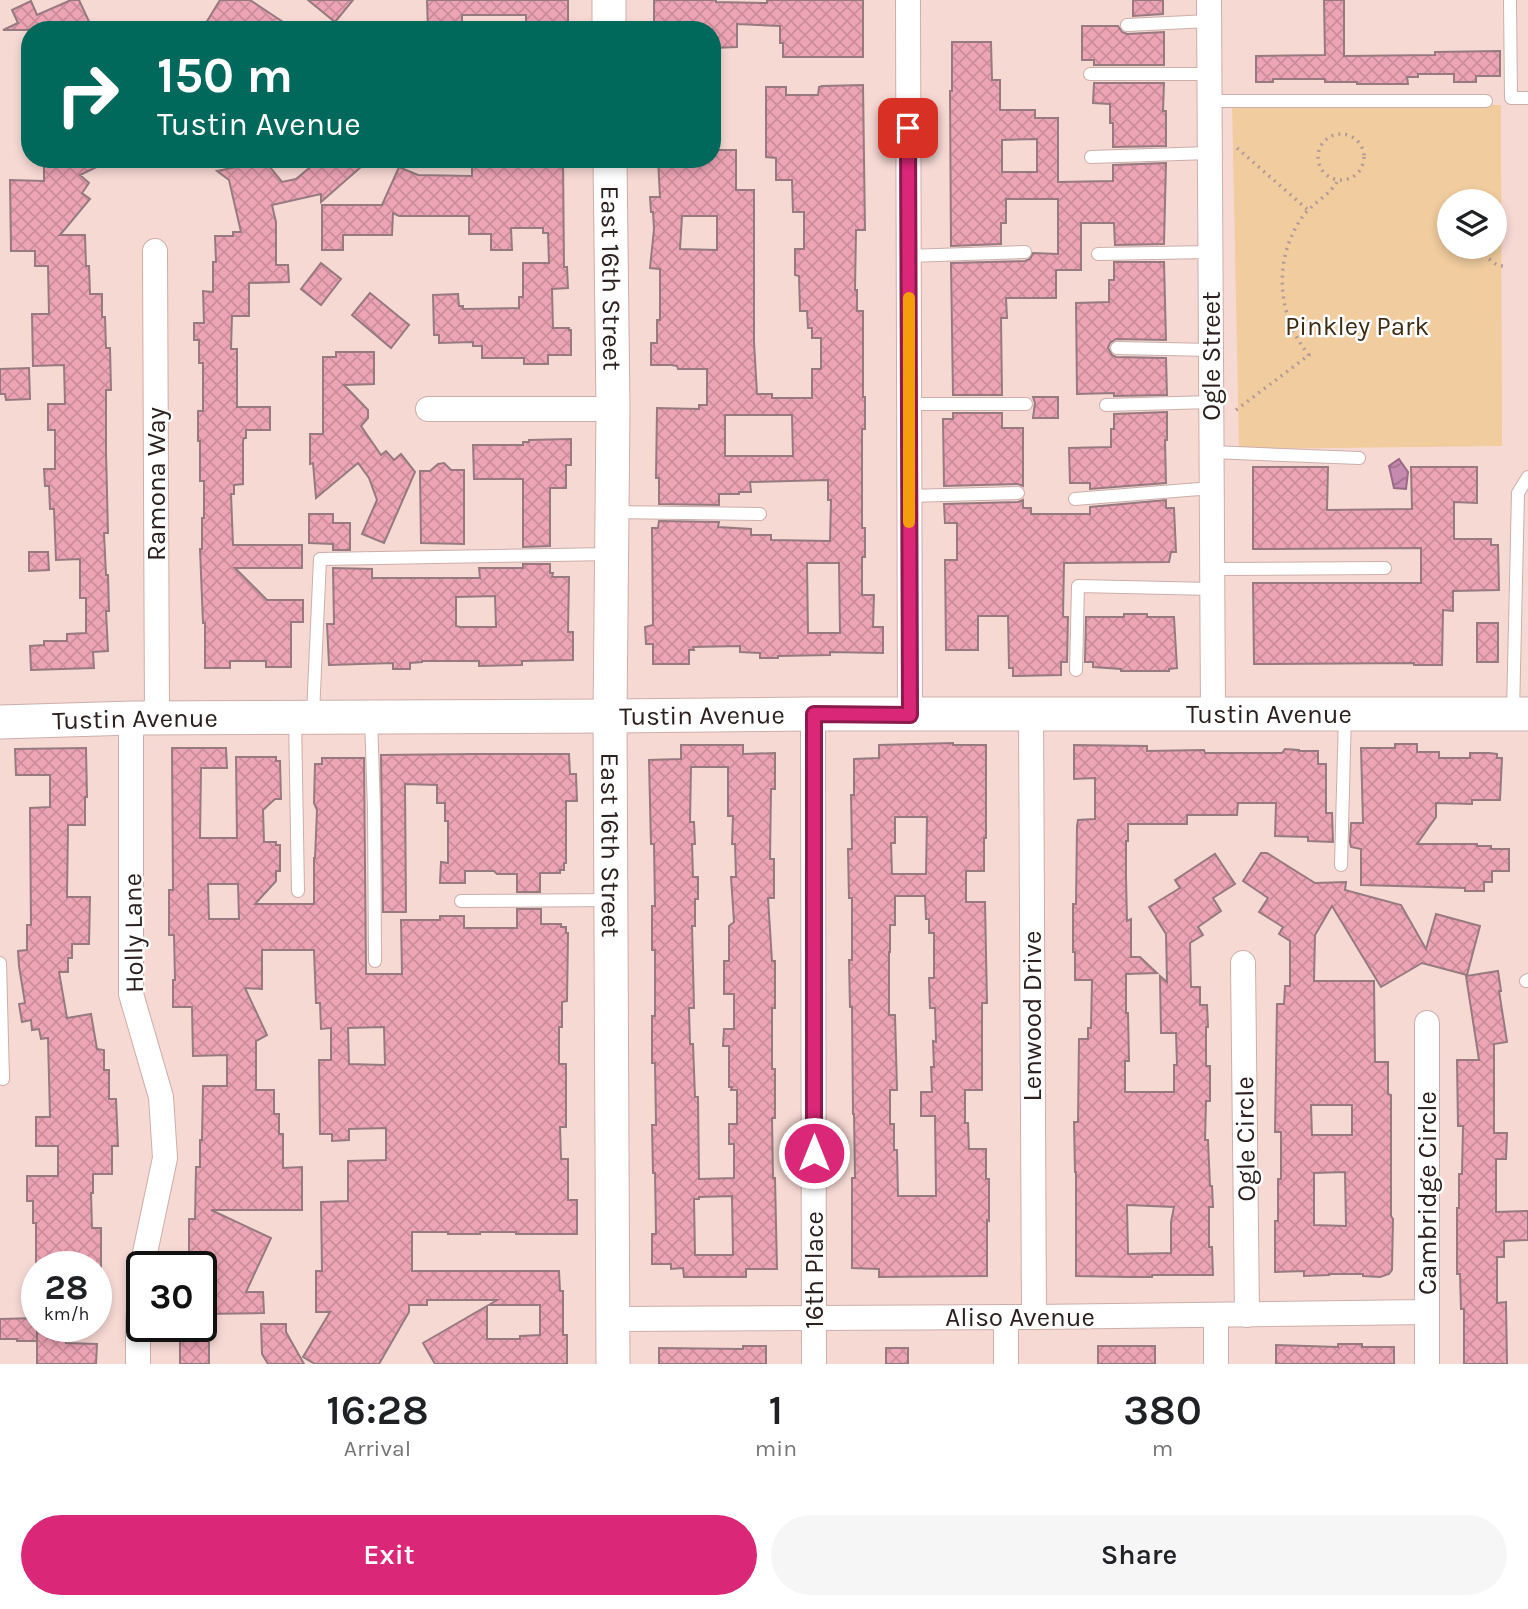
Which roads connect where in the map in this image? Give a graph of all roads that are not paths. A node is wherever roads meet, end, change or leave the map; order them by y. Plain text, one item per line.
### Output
1 (609, 0) edge
2 (908, 0) edge
3 (1510, 0) edge
4 (1209, 10) edge
5 (609, 21) edge
6 (1127, 25) dead end
7 (1090, 74) dead end
8 (1209, 74) junction
9 (1528, 98) edge
10 (1486, 101) dead end
11 (1209, 102) junction
12 (1209, 153) junction
13 (1091, 157) dead end
14 (610, 168) edge
15 (155, 251) dead end
16 (1025, 252) dead end
17 (1210, 252) junction
18 (1098, 254) dead end
19 (908, 256) junction
20 (1117, 348) dead end
21 (1212, 351) junction
22 (1211, 402) junction
23 (909, 404) junction
24 (1026, 404) dead end
25 (1106, 405) dead end
26 (428, 409) dead end
27 (613, 409) junction
28 (1211, 453) junction
29 (1359, 458) dead end
30 (1528, 477) edge
31 (1212, 488) junction
32 (1018, 493) dead end
33 (909, 496) junction
34 (1074, 499) dead end
35 (612, 512) junction
36 (760, 514) dead end
37 (612, 554) junction
38 (1385, 568) dead end
39 (1212, 579) junction
40 (1076, 670) dead end
41 (1213, 713) junction
42 (1345, 713) junction
43 (814, 714) junction
44 (1031, 714) junction
45 (1521, 714) edge
46 (910, 715) junction
47 (610, 716) junction
48 (304, 717) junction
49 (371, 717) junction
50 (145, 718) junction
51 (0, 722) edge
52 (1340, 865) dead end
53 (298, 891) dead end
54 (611, 900) junction
55 (461, 901) dead end
56 (375, 961) dead end
57 (0, 963) edge
58 (1242, 963) dead end
59 (1427, 1023) dead end
60 (3, 1079) dead end
61 (146, 1251) edge
62 (1427, 1312) junction
63 (1216, 1315) junction
64 (1247, 1315) junction
65 (1006, 1317) junction
66 (1034, 1317) junction
67 (814, 1318) junction
68 (613, 1319) junction
69 (138, 1342) edge
70 (138, 1364) edge
71 (613, 1364) edge
72 (814, 1364) edge
73 (1006, 1364) edge
74 (1216, 1364) edge
75 (1427, 1364) edge

1 - 5 street
2 - 19 street
3 - 9 lane
4 - 6 lane
4 - 8 street, Ogle Street
7 - 8 lane
8 - 11 street, Ogle Street
10 - 11 lane
11 - 12 street, Ogle Street
12 - 13 lane
12 - 17 street, Ogle Street
14 - 27 street, East 16th Street
15 - 50 street, Ramona Way
16 - 19 lane
17 - 18 lane
17 - 21 street, Ogle Street
19 - 23 street
20 - 21 lane
21 - 22 street, Ogle Street
22 - 25 lane
22 - 28 street, Ogle Street
23 - 24 lane
23 - 33 street
26 - 27 street
27 - 35 street, East 16th Street
28 - 29 lane
28 - 31 street, Ogle Street
30 - 45 lane
31 - 34 lane
31 - 39 street, Ogle Street
32 - 33 lane
33 - 46 street
35 - 36 lane
35 - 37 street, East 16th Street
37 - 47 street, East 16th Street
37 - 48 lane
38 - 39 lane
39 - 40 lane
39 - 41 street, Ogle Street
41 - 42 street, Tustin Avenue
41 - 44 street, Tustin Avenue
42 - 45 street, Tustin Avenue
42 - 52 lane
43 - 46 street, Tustin Avenue
43 - 47 street, Tustin Avenue
43 - 67 street, 16th Place
44 - 46 street, Tustin Avenue
44 - 66 street, Lenwood Drive
47 - 49 street, Tustin Avenue
47 - 54 street, East 16th Street
48 - 49 street, Tustin Avenue
48 - 50 street, Tustin Avenue
48 - 53 lane
49 - 56 lane
50 - 51 street, Tustin Avenue
50 - 61 street, Holly Lane
54 - 55 lane
54 - 68 street, East 16th Street
57 - 60 lane
58 - 64 street, Ogle Circle
59 - 62 street, Cambridge Circle
62 - 64 street, Aliso Avenue
62 - 75 street, Cambridge Circle
63 - 64 street, Aliso Avenue
63 - 66 street, Aliso Avenue
63 - 74 street
65 - 66 street, Aliso Avenue
65 - 67 street, Aliso Avenue
65 - 73 street
67 - 68 street, Aliso Avenue
67 - 72 street, 16th Place
68 - 71 street, East 16th Street
69 - 70 street, Holly Lane

